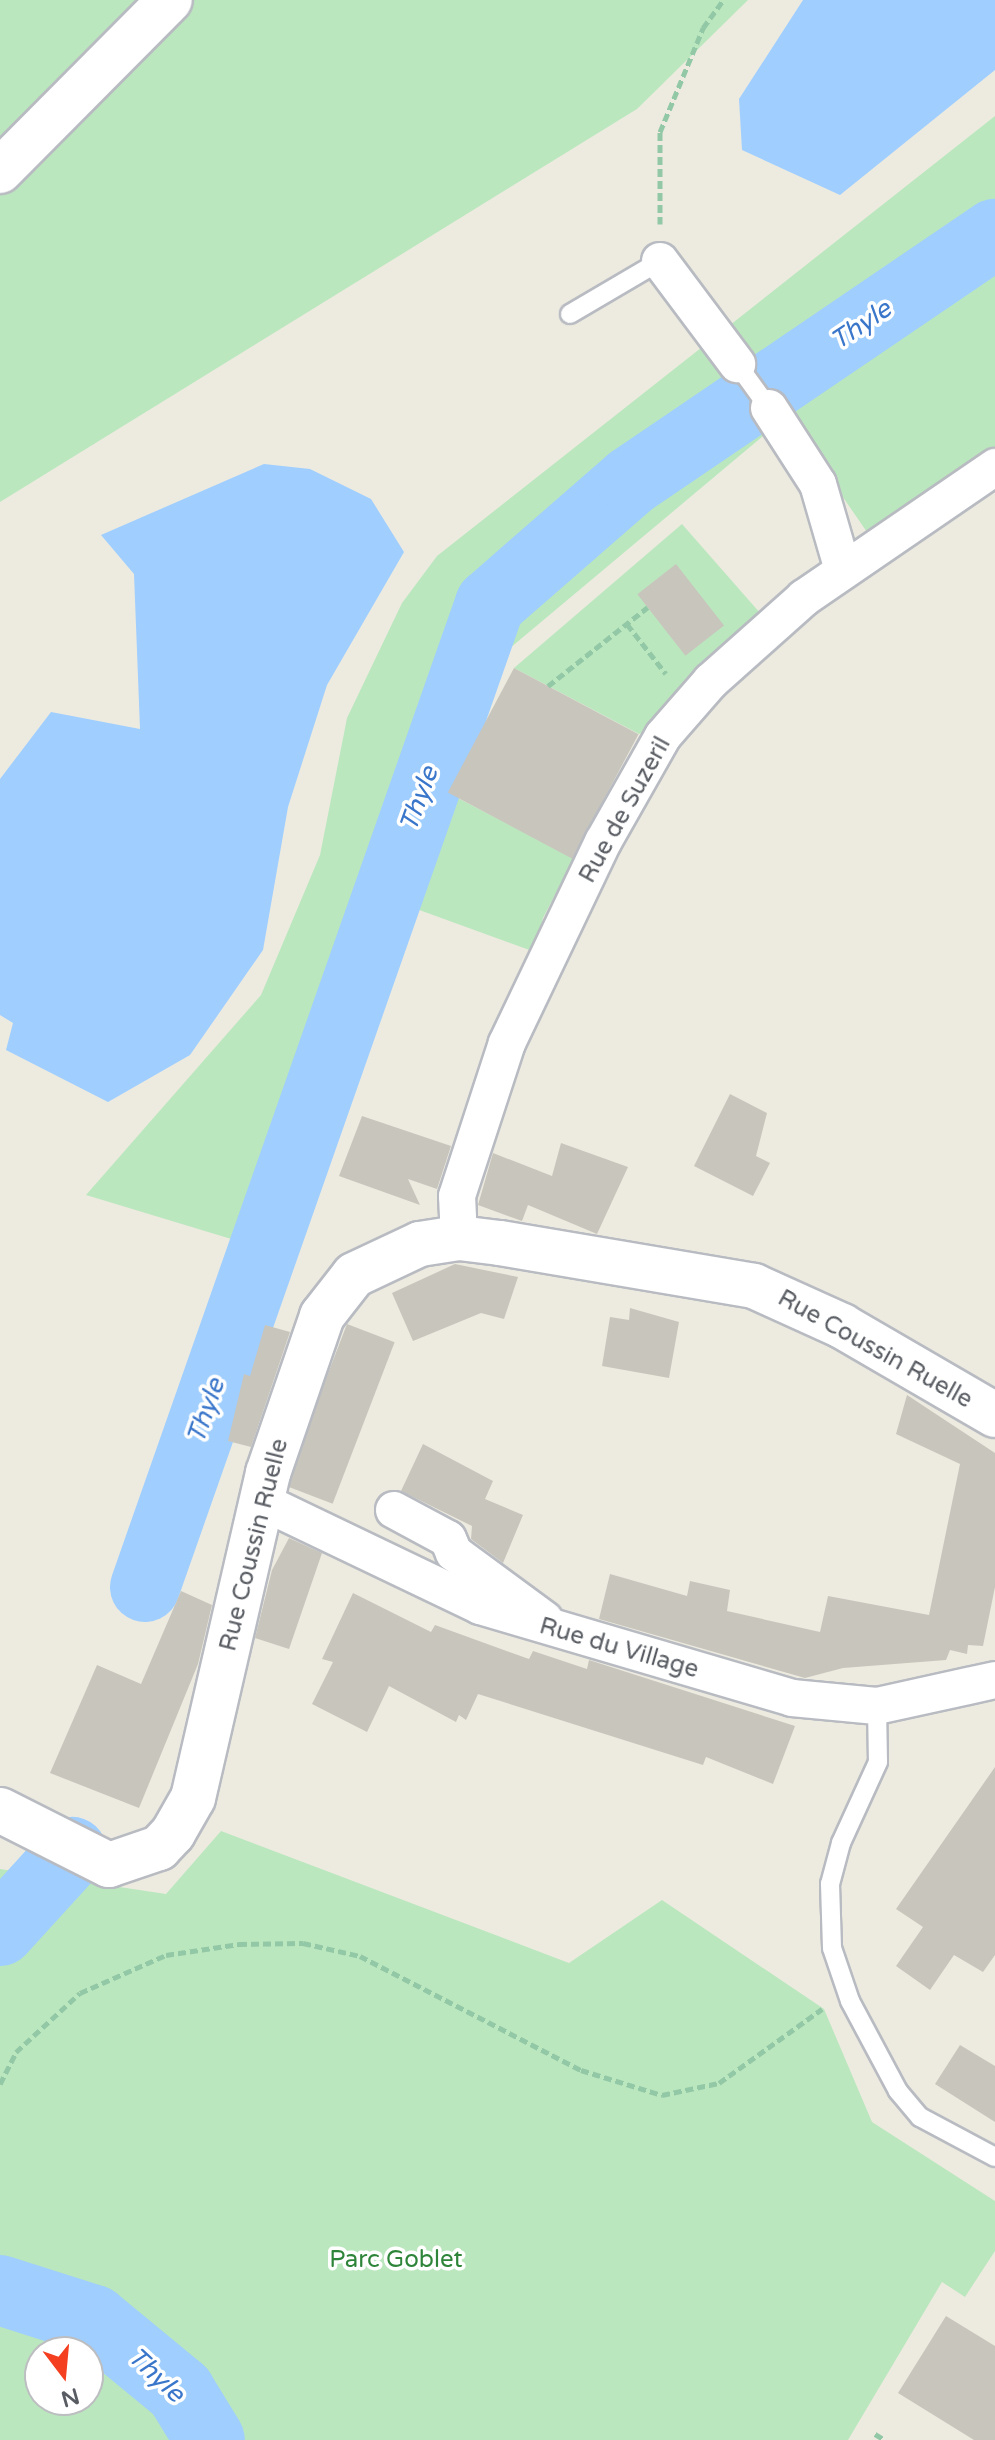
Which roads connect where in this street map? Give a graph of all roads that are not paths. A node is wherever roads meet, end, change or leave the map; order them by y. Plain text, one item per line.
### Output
1 (170, 0) edge
2 (0, 171) edge
3 (660, 261) joint
4 (570, 314) dead end
5 (737, 364) joint
6 (769, 408) joint
7 (995, 467) edge
8 (843, 570) junction
9 (459, 1238) junction
10 (995, 1415) edge
11 (263, 1502) junction
12 (394, 1510) dead end
13 (557, 1631) junction
14 (995, 1680) edge
15 (877, 1706) junction
16 (0, 1810) edge
17 (995, 2157) edge

1 - 2 street
3 - 4 lane
3 - 5 street
5 - 6 lane
6 - 8 street
7 - 8 street, Rue de Suzeril
8 - 9 street, Rue de Suzeril
9 - 10 street, Rue Coussin Ruelle
9 - 11 street, Rue Coussin Ruelle
11 - 13 street, Rue du Village
11 - 16 street, Rue Coussin Ruelle
12 - 13 street
13 - 15 street, Rue du Village
14 - 15 street, Rue du Village
15 - 17 lane

